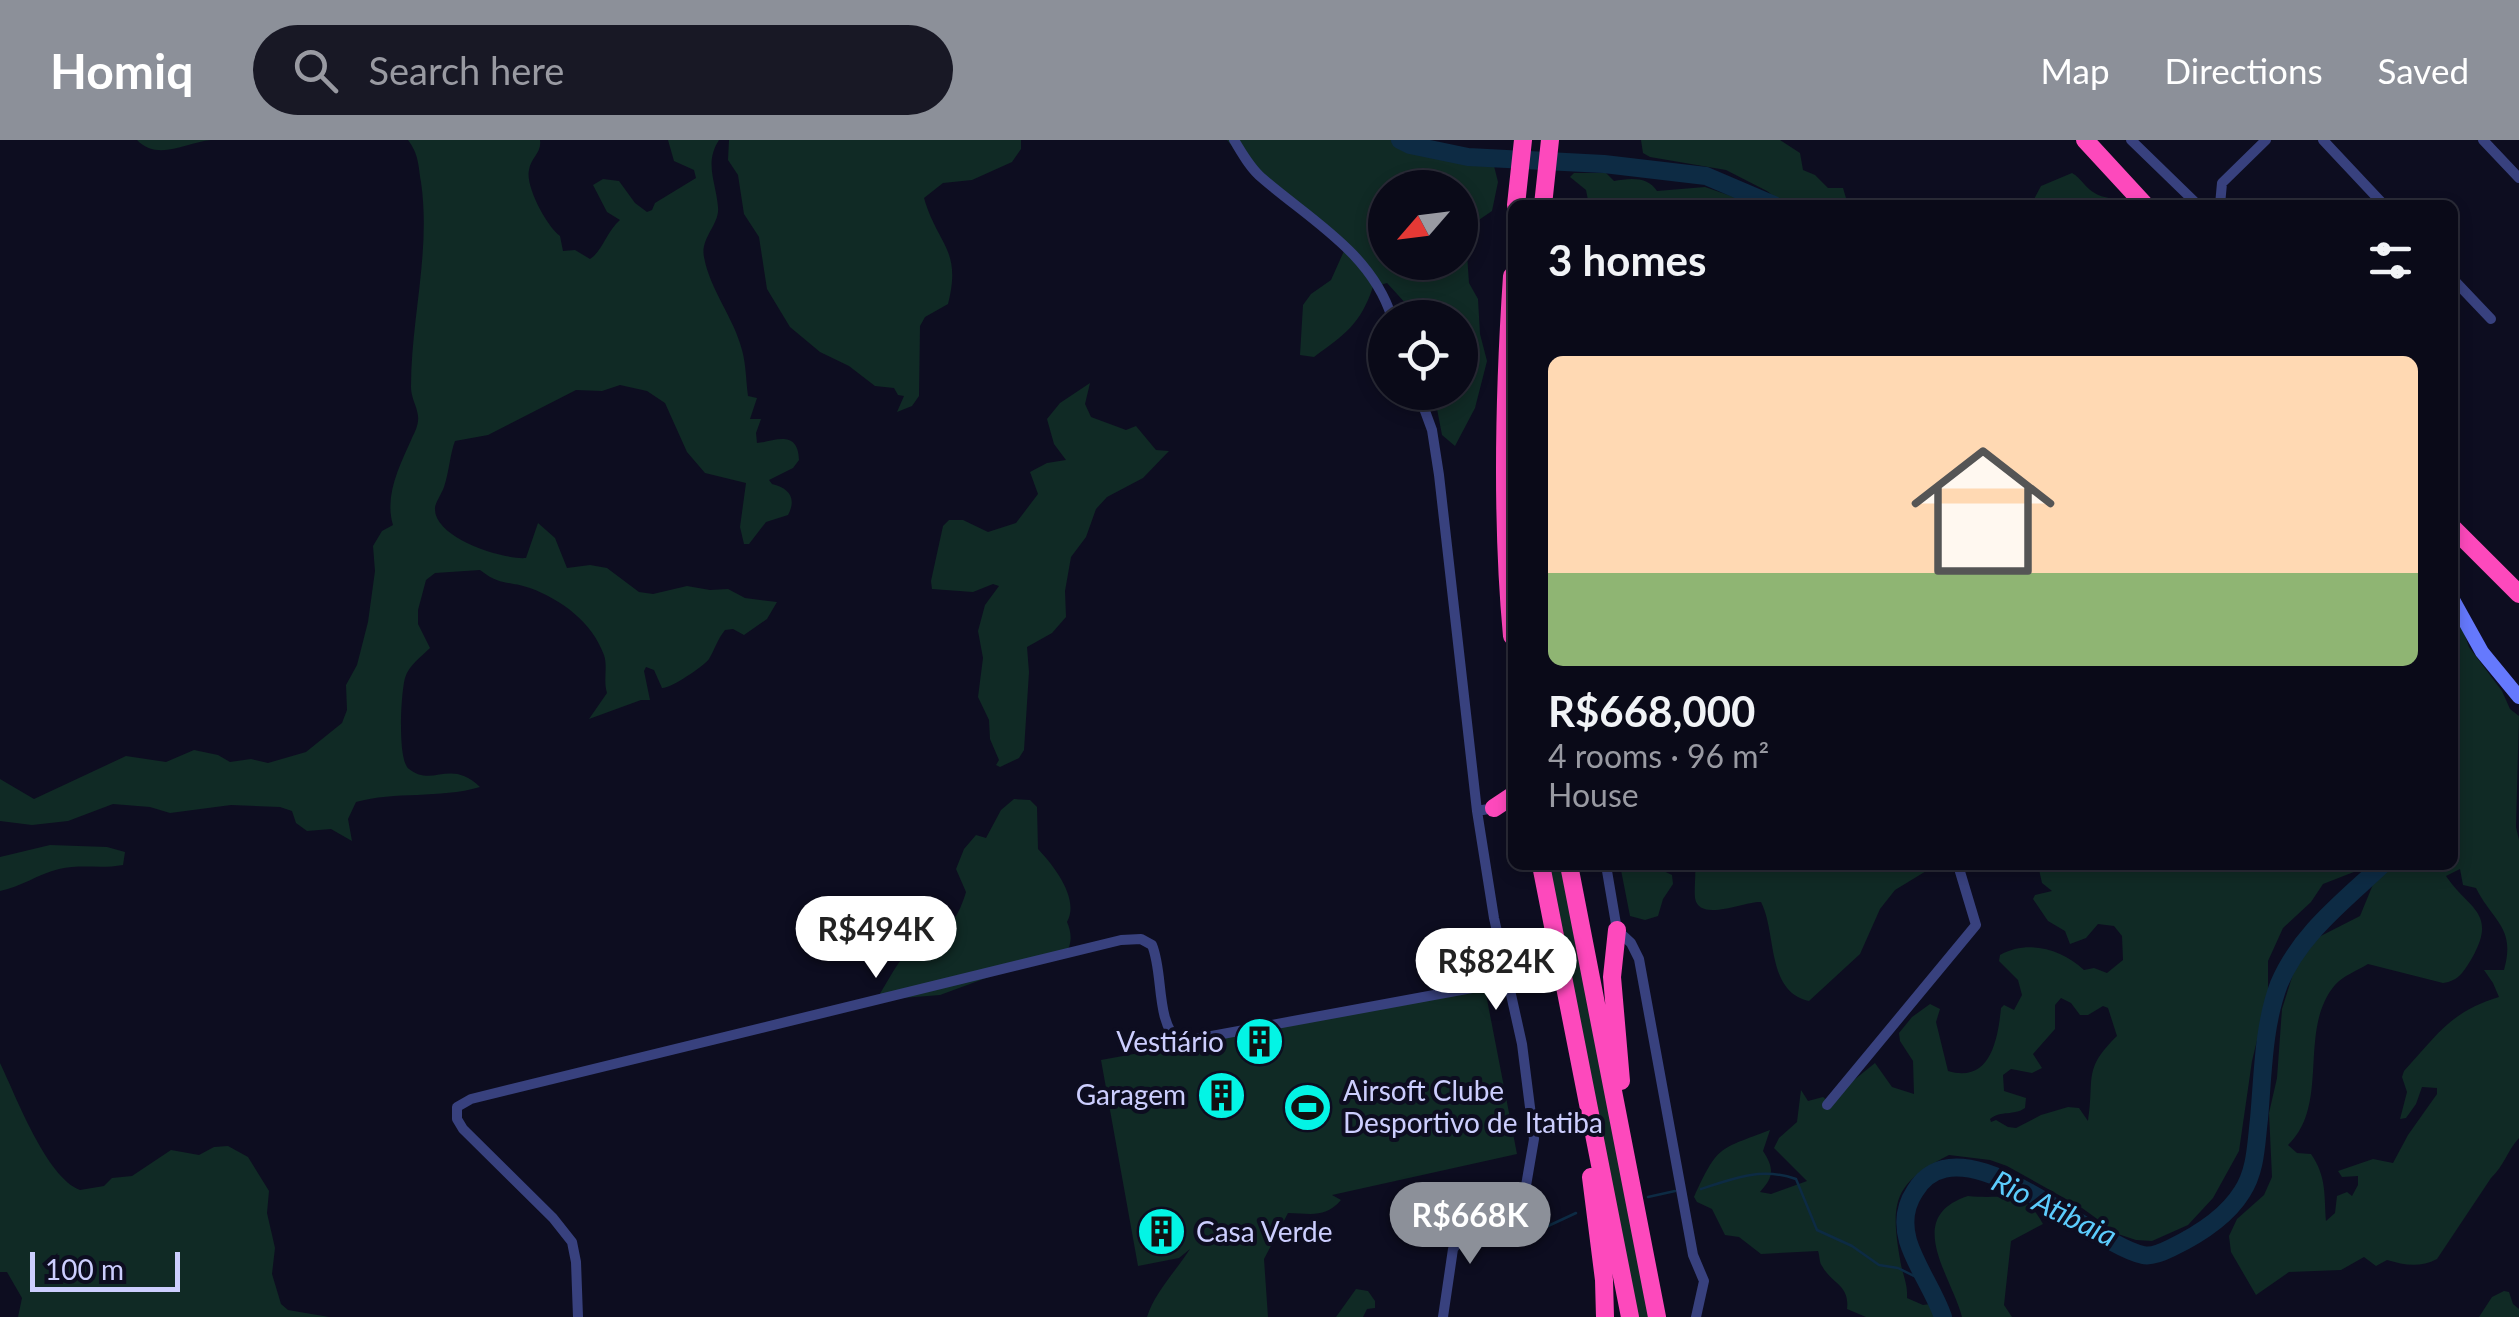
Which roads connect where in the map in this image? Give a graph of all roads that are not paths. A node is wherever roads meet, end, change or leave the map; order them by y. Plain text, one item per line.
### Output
1 (1234, 140) edge
2 (1522, 140) edge
3 (1550, 140) edge
4 (2085, 140) edge
5 (2131, 140) edge
6 (2266, 140) edge
7 (2323, 140) edge
8 (2484, 140) edge
9 (2519, 178) edge
10 (1516, 200) edge
11 (1544, 200) edge
12 (2140, 200) edge
13 (2193, 200) edge
14 (2220, 200) edge
15 (2379, 200) edge
16 (2458, 284) edge
17 (1387, 300) edge
18 (2491, 319) dead end
19 (1508, 376) edge
20 (1425, 410) edge
21 (2458, 533) edge
22 (1508, 557) edge
23 (2519, 594) edge
24 (2458, 609) edge
25 (2519, 697) edge
26 (1495, 811) edge
27 (1540, 870) edge
28 (1569, 870) edge
29 (1607, 870) edge
30 (1960, 870) edge
31 (1618, 930) junction
32 (1510, 982) junction
33 (1573, 1032) junction
34 (1827, 1105) dead end
35 (1636, 1211) junction
36 (578, 1317) edge
37 (1443, 1317) edge
38 (1605, 1317) edge
39 (1630, 1317) edge
40 (1657, 1317) edge
41 (1696, 1317) edge

1 - 17 street
2 - 10 highway
3 - 11 highway
4 - 12 highway
5 - 13 street
6 - 14 street
7 - 15 street
8 - 9 street
16 - 18 street
19 - 22 highway
20 - 26 street
21 - 23 highway
24 - 25 main road
26 - 32 street
27 - 33 highway
28 - 35 highway
29 - 31 street
30 - 34 street
31 - 35 highway
31 - 41 street
32 - 36 street
32 - 37 street
33 - 38 highway
33 - 39 highway
35 - 40 highway

